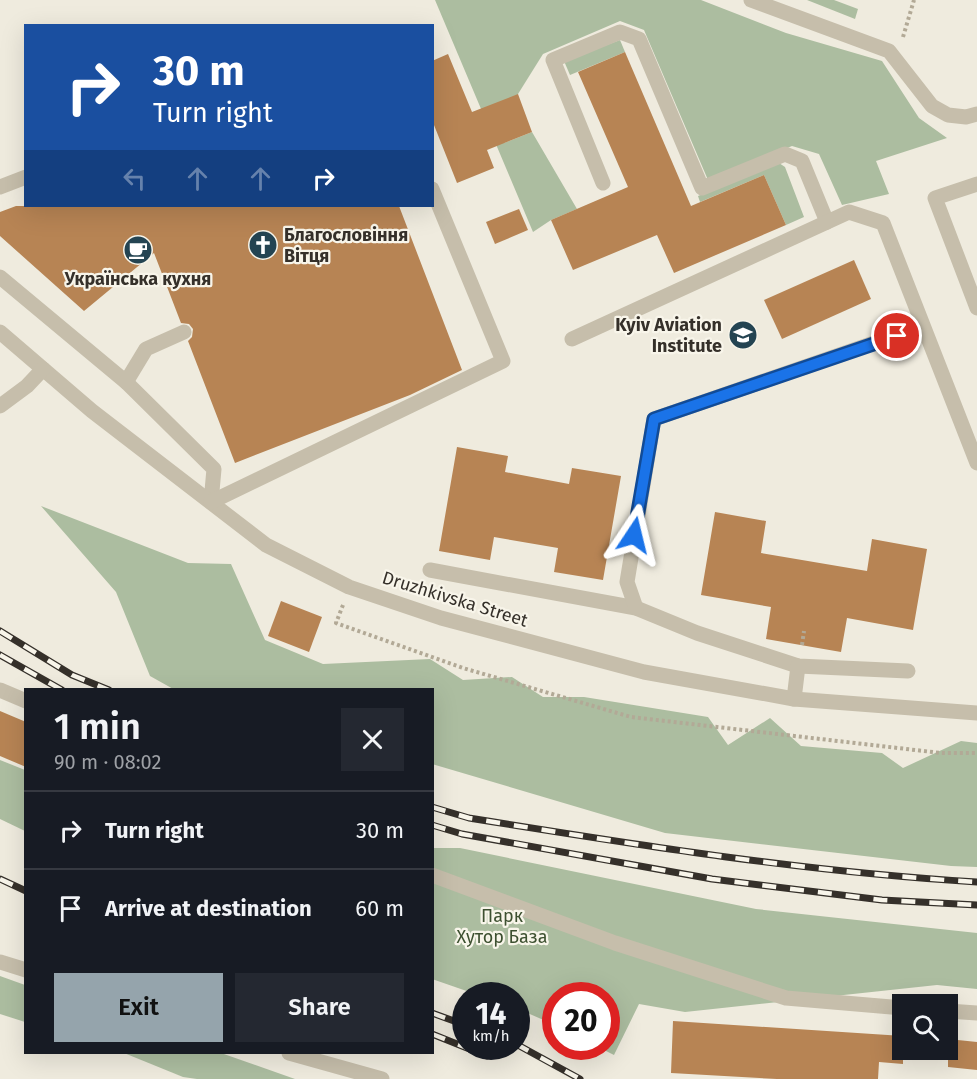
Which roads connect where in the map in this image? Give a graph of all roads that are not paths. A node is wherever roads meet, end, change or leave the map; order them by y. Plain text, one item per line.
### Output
1 (751, 0) edge
2 (977, 114) edge
3 (24, 178) edge
4 (603, 183) dead end
5 (977, 184) edge
6 (0, 187) edge
7 (434, 194) edge
8 (827, 222) junction
9 (0, 277) edge
10 (977, 308) edge
11 (0, 332) edge
12 (184, 332) dead end
13 (897, 336) dead end
14 (572, 339) dead end
15 (43, 369) junction
16 (126, 382) junction
17 (0, 406) edge
18 (977, 463) edge
19 (211, 502) junction
20 (430, 570) dead end
21 (636, 608) junction
22 (798, 666) junction
23 (908, 671) dead end
24 (0, 690) edge
25 (794, 699) junction
26 (24, 700) edge
27 (977, 713) edge
28 (434, 876) edge
29 (0, 962) edge
30 (24, 969) edge
31 (892, 1007) edge
32 (958, 1012) edge
33 (977, 1013) edge
34 (293, 1054) edge
35 (382, 1079) edge

1 - 2 street
3 - 6 street
4 - 8 street
5 - 10 street
7 - 19 street
8 - 14 street
8 - 18 street
9 - 16 street
11 - 15 street, Druzhkivska Street
12 - 16 street
13 - 21 street
15 - 17 street
15 - 19 street, Druzhkivska Street
16 - 19 street
19 - 25 street, Druzhkivska Street
20 - 21 street
21 - 22 street
22 - 23 street
22 - 25 street
24 - 26 street
25 - 27 street, Druzhkivska Street
28 - 31 street
29 - 30 street
32 - 33 street
34 - 35 street

